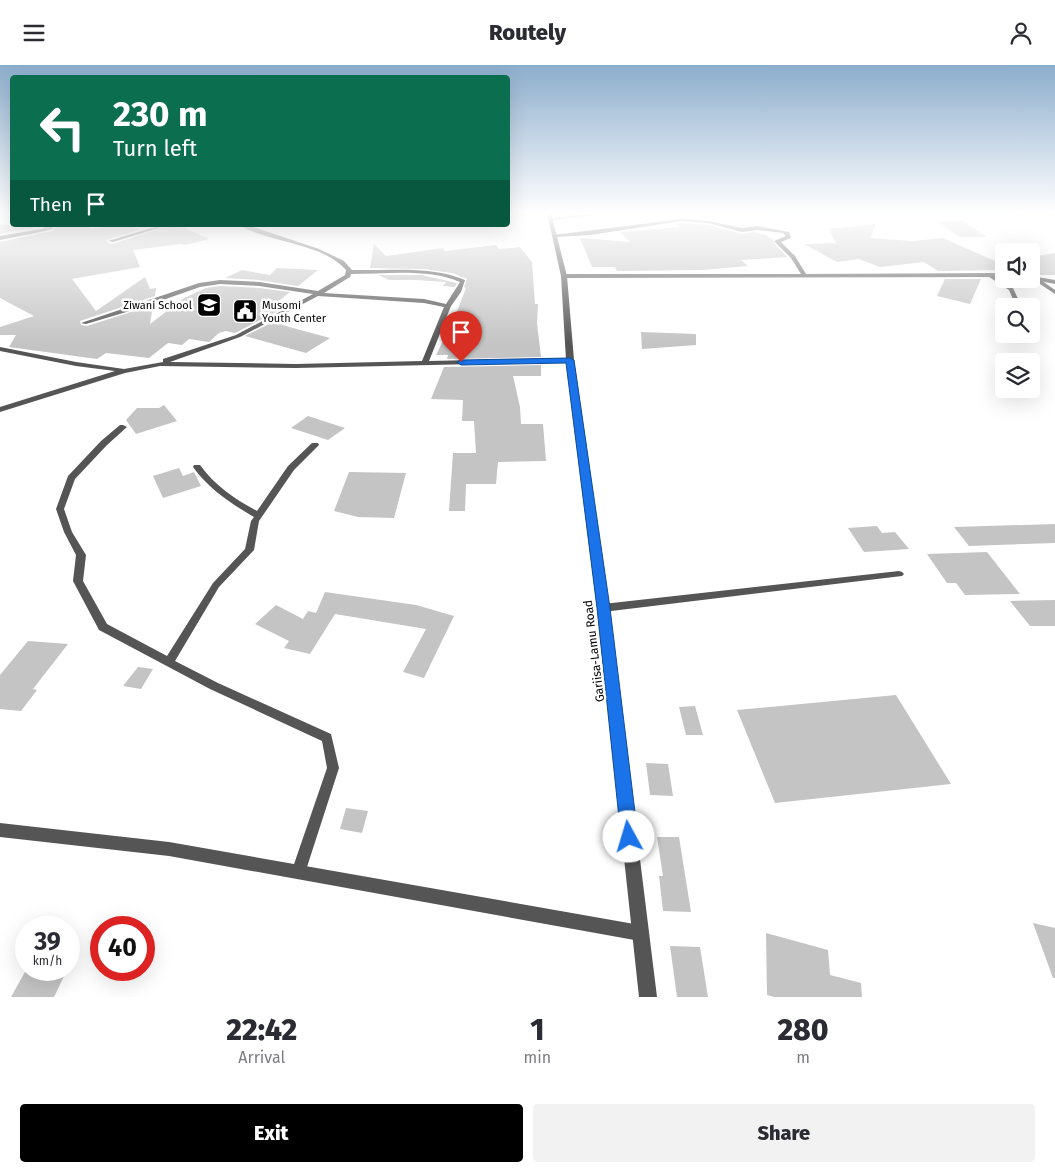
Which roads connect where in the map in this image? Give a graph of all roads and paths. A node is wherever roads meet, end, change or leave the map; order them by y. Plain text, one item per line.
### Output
1 (331, 256) edge
2 (560, 256) edge
3 (792, 256) edge
4 (349, 272) junction
5 (988, 274) junction
6 (995, 274) edge
7 (564, 276) junction
8 (805, 276) junction
9 (1040, 280) edge
10 (1040, 283) edge
11 (1055, 283) edge
12 (1055, 292) edge
13 (318, 294) junction
14 (1015, 298) edge
15 (448, 306) junction
16 (84, 323) dead end
17 (0, 349) edge
18 (570, 360) junction
19 (425, 362) junction
20 (160, 364) junction
21 (124, 371) junction
22 (0, 410) edge
23 (123, 427) dead end
24 (315, 445) dead end
25 (197, 467) dead end
26 (259, 516) junction
27 (899, 574) dead end
28 (603, 608) junction
29 (169, 662) junction
30 (0, 830) edge
31 (299, 871) junction
32 (640, 933) junction
33 (648, 997) edge

1 - 4 street
2 - 7 street, Gariisa-Lamu Road
3 - 8 street
4 - 13 street
4 - 15 street
5 - 6 street
5 - 8 street
5 - 14 lane
7 - 8 street
7 - 18 street, Gariisa-Lamu Road
9 - 11 street
10 - 12 lane
13 - 15 street
13 - 16 street
13 - 20 street
15 - 19 street
17 - 21 street
18 - 19 street
18 - 28 street, Gariisa-Lamu Road
19 - 20 street
20 - 21 street
21 - 22 street
23 - 29 lane
24 - 26 lane
25 - 26 lane
26 - 29 lane
27 - 28 lane
28 - 32 street, Gariisa-Lamu Road
29 - 31 lane
30 - 31 street
31 - 32 street
32 - 33 street, Gariisa-Lamu Road

